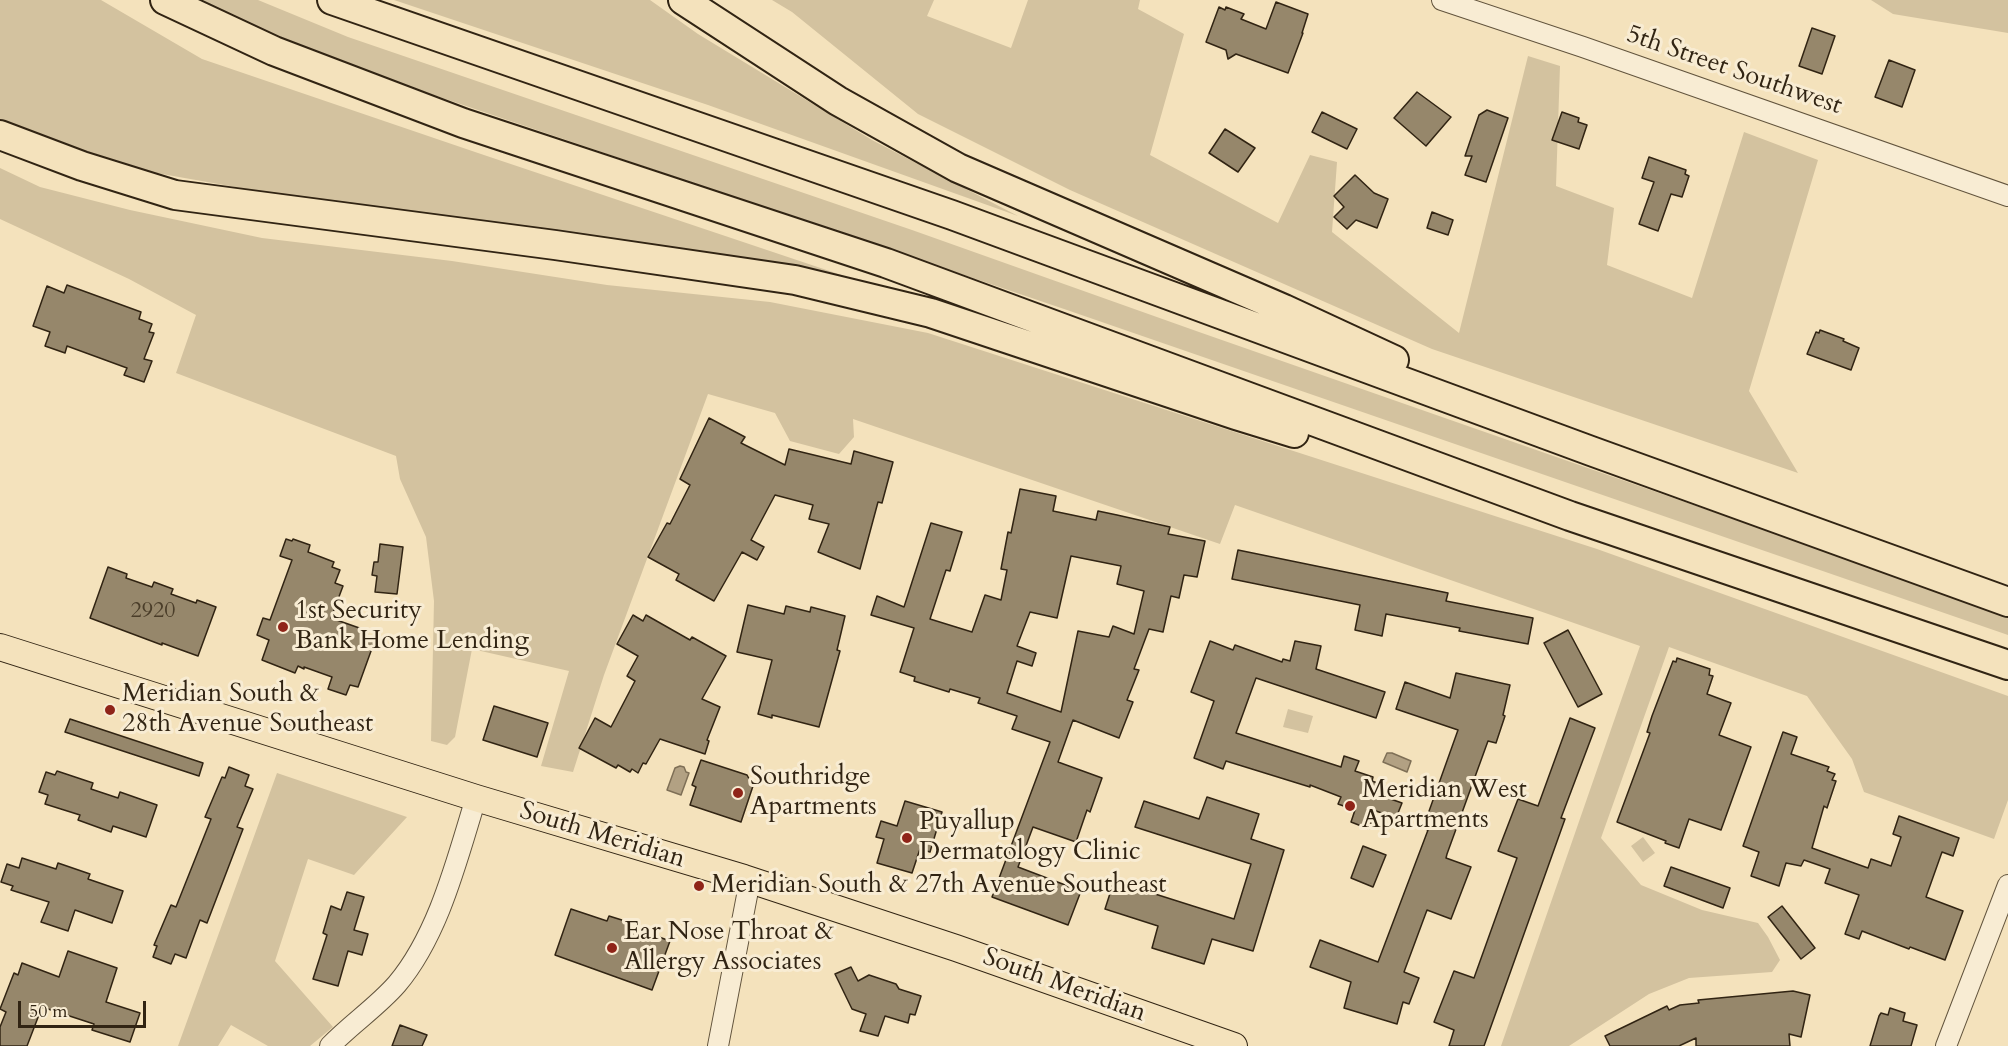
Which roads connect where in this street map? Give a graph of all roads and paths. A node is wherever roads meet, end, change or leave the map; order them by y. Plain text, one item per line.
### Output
1 (165, 0) edge
2 (332, 0) edge
3 (683, 0) edge
4 (1442, 0) edge
5 (0, 135) edge
6 (2008, 196) edge
7 (1591, 451) junction
8 (1570, 516) junction
9 (2008, 602) edge
10 (0, 647) edge
11 (2008, 665) edge
12 (476, 798) junction
13 (750, 880) junction
14 (2008, 885) edge
15 (330, 1046) edge
16 (718, 1046) edge
17 (1234, 1046) edge
18 (1946, 1046) edge

1 - 8 highway
2 - 7 highway
3 - 7 highway
4 - 6 street, 5th Street Southwest
5 - 8 highway
7 - 9 highway
8 - 11 highway
10 - 12 main road, South Meridian
12 - 13 main road, South Meridian
12 - 15 street
13 - 16 street
13 - 17 main road, South Meridian
14 - 18 street

